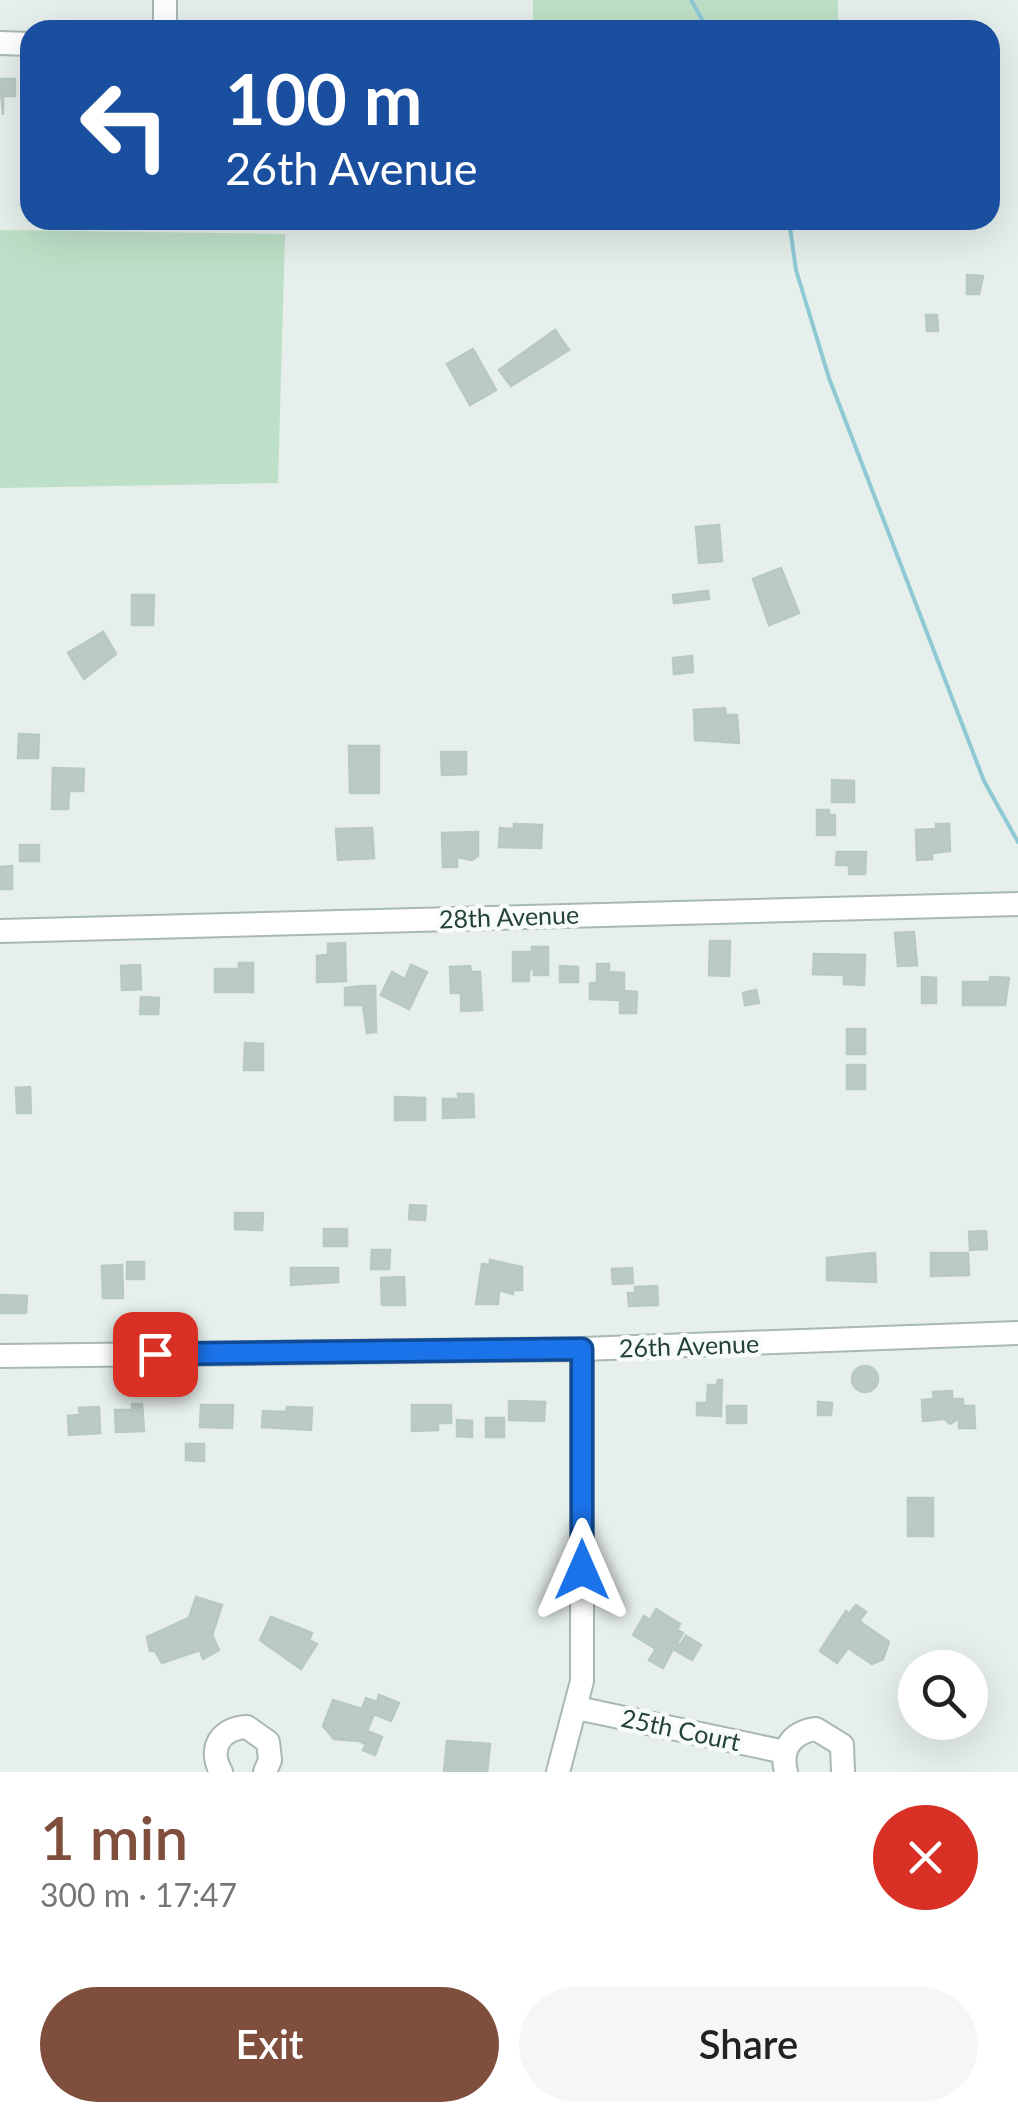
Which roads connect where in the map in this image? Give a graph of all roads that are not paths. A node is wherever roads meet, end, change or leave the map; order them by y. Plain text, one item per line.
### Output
1 (1018, 904) edge
2 (0, 931) edge
3 (1018, 1333) edge
4 (582, 1349) junction
5 (0, 1356) edge
6 (576, 1708) junction
7 (785, 1762) edge
8 (221, 1772) edge
9 (265, 1772) edge
10 (558, 1772) edge
11 (843, 1772) edge

1 - 2 street, 28th Avenue
3 - 4 street, 26th Avenue
4 - 5 street, 26th Avenue
4 - 6 street
6 - 7 street, 25th Court
6 - 10 street
7 - 11 street, 25th Court
8 - 9 street

